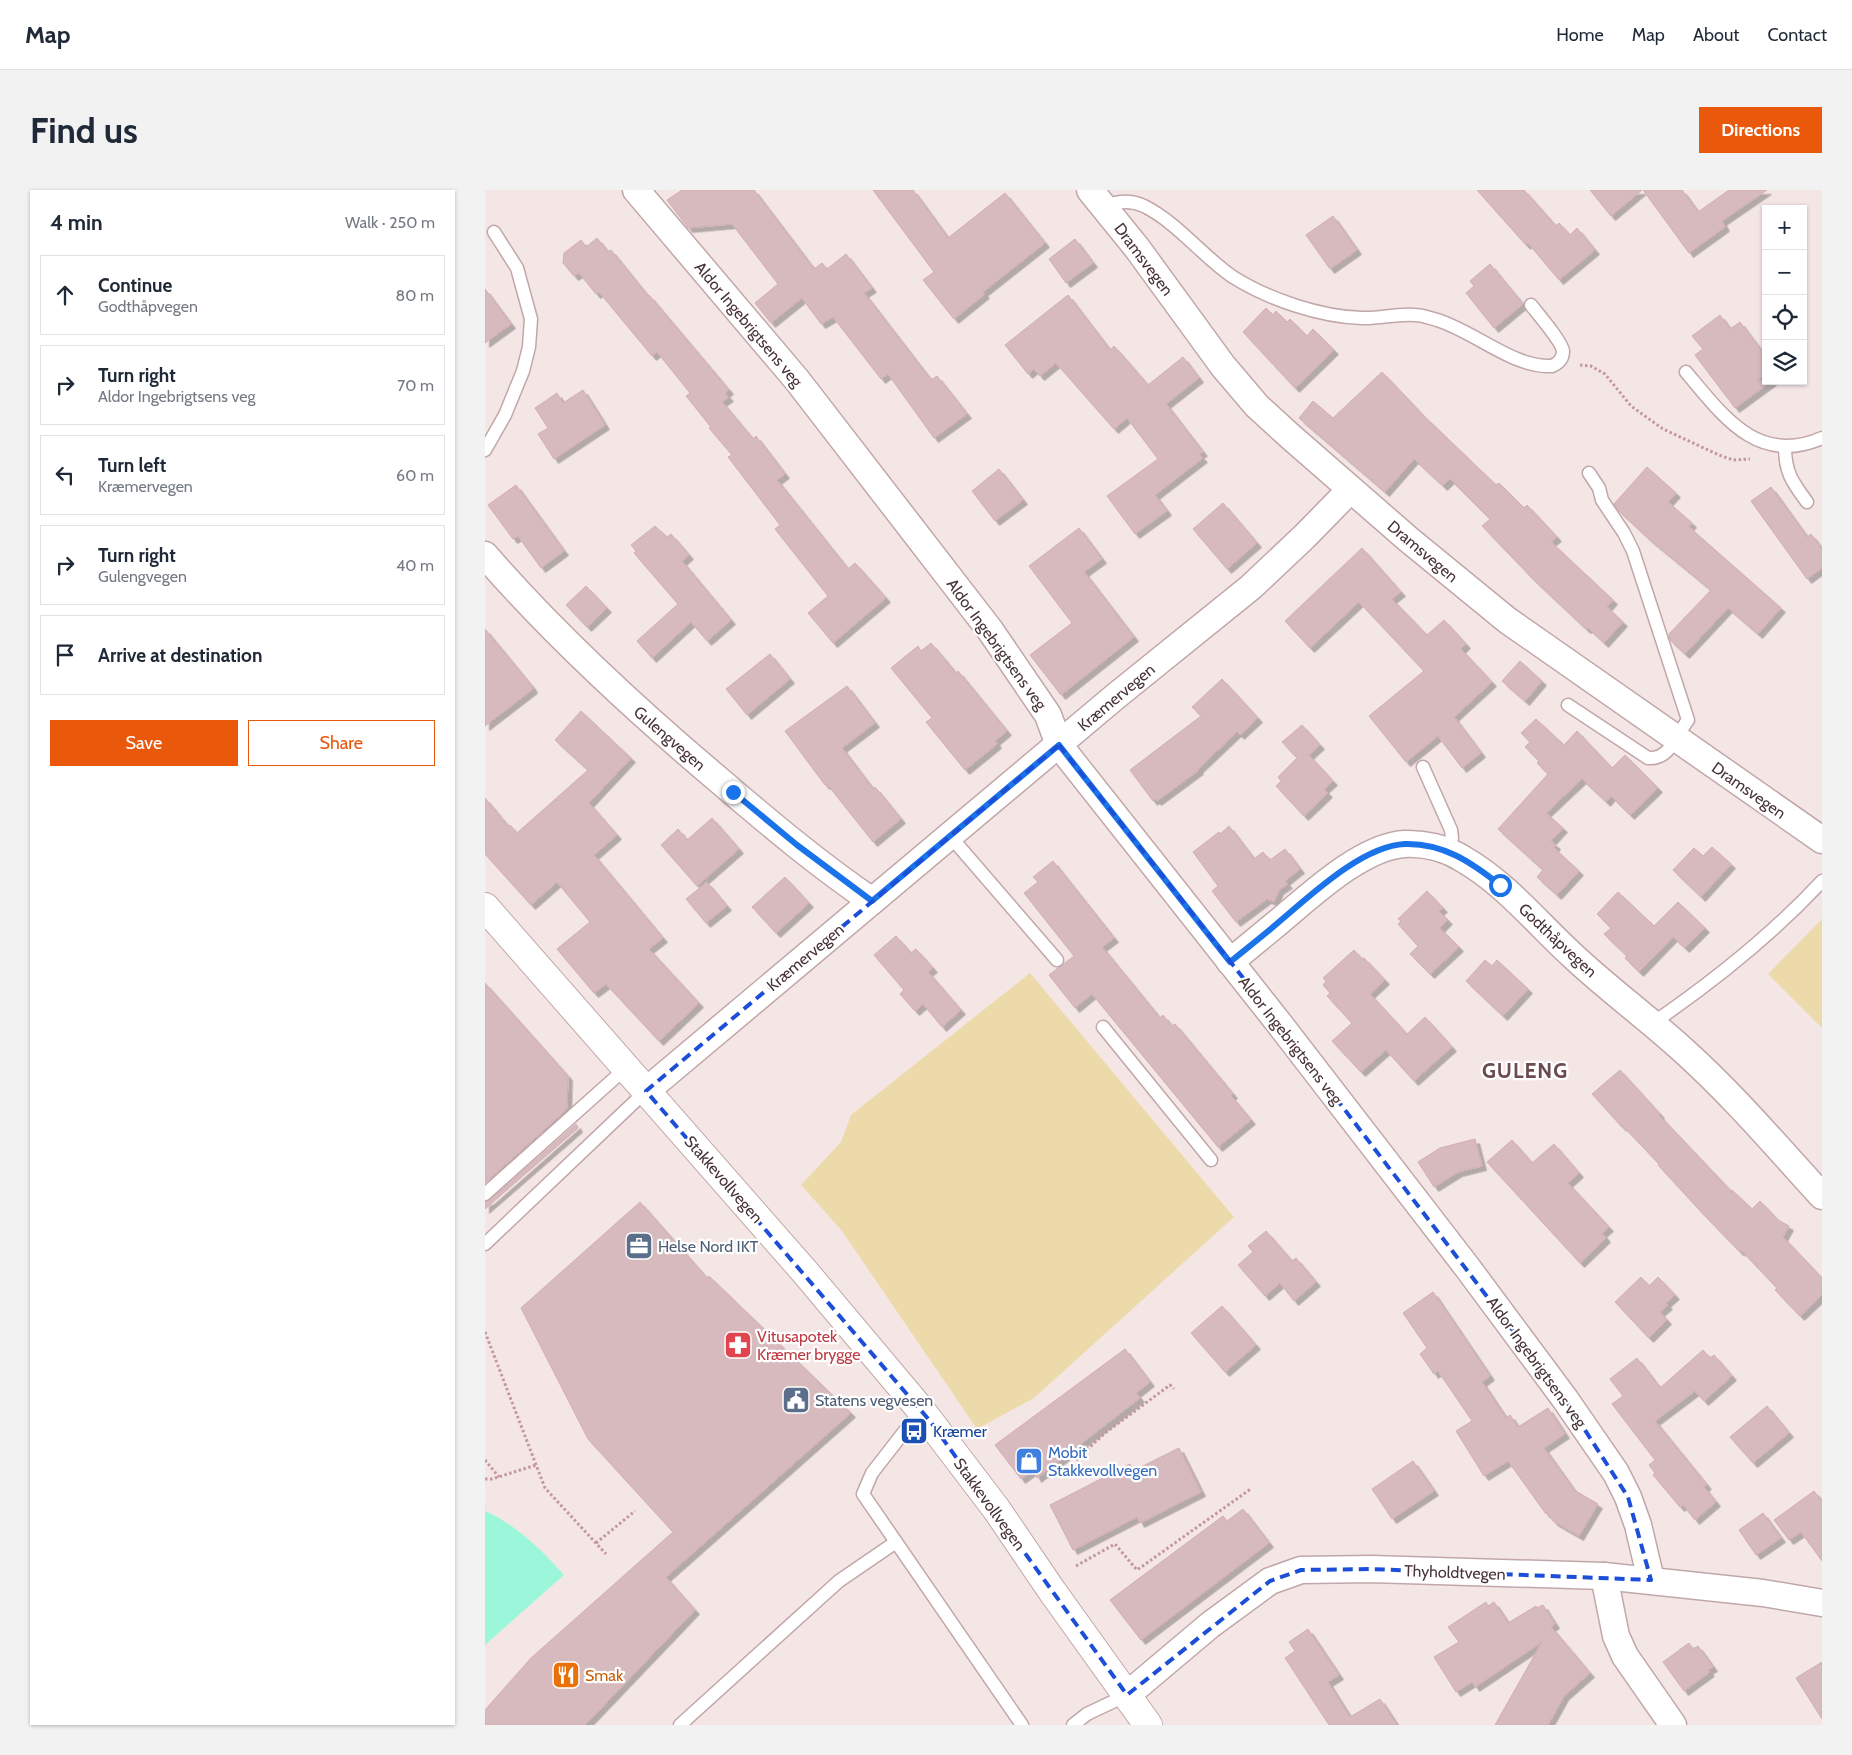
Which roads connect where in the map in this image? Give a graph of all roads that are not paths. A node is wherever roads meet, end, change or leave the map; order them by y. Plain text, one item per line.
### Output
1 (636, 190) edge
2 (1097, 199) edge
3 (494, 232) dead end
4 (1531, 305) dead end
5 (1686, 372) dead end
6 (1822, 438) edge
7 (1781, 447) junction
8 (485, 450) edge
9 (1589, 473) dead end
10 (1350, 490) junction
11 (1807, 502) dead end
12 (485, 556) edge
13 (1568, 705) dead end
14 (1676, 739) junction
15 (1059, 745) junction
16 (1423, 767) dead end
17 (950, 836) junction
18 (1822, 840) edge
19 (1448, 851) junction
20 (1822, 881) edge
21 (872, 901) junction
22 (485, 907) edge
23 (1057, 960) dead end
24 (1230, 962) junction
25 (1653, 1023) junction
26 (1103, 1027) dead end
27 (626, 1068) junction
28 (646, 1091) junction
29 (1211, 1160) dead end
30 (485, 1194) edge
31 (1822, 1196) edge
32 (485, 1244) edge
33 (921, 1410) junction
34 (895, 1542) junction
35 (1604, 1576) junction
36 (1651, 1580) junction
37 (1822, 1603) edge
38 (1127, 1695) junction
39 (680, 1725) edge
40 (1022, 1725) edge
41 (1073, 1725) edge
42 (1148, 1725) edge
43 (1673, 1725) edge

1 - 15 street, Aldor Ingebrigtsens veg
2 - 4 lane
2 - 10 street, Dramsvegen
3 - 8 lane
5 - 7 lane
6 - 7 lane
7 - 11 lane
9 - 14 lane
10 - 14 street, Dramsvegen
10 - 15 street, Kræmervegen
12 - 21 street, Gulengvegen
13 - 14 lane
14 - 18 street, Dramsvegen
15 - 17 street, Kræmervegen
15 - 24 street, Aldor Ingebrigtsens veg
16 - 19 lane
17 - 21 street, Kræmervegen
17 - 23 lane
19 - 24 street, Godthåpvegen
19 - 25 street, Godthåpvegen
20 - 25 lane
21 - 28 street, Kræmervegen
22 - 27 street, Stakkevollvegen
24 - 36 street, Aldor Ingebrigtsens veg
25 - 31 street, Godthåpvegen
26 - 29 lane
27 - 28 street, Stakkevollvegen
27 - 30 lane
28 - 32 lane
28 - 33 street, Stakkevollvegen
33 - 34 lane
33 - 38 street, Stakkevollvegen
34 - 39 lane
34 - 40 lane
35 - 36 street, Thyholdtvegen
35 - 38 street, Thyholdtvegen
35 - 43 street
36 - 37 street, Thyholdtvegen
38 - 41 lane
38 - 42 street, Stakkevollvegen

